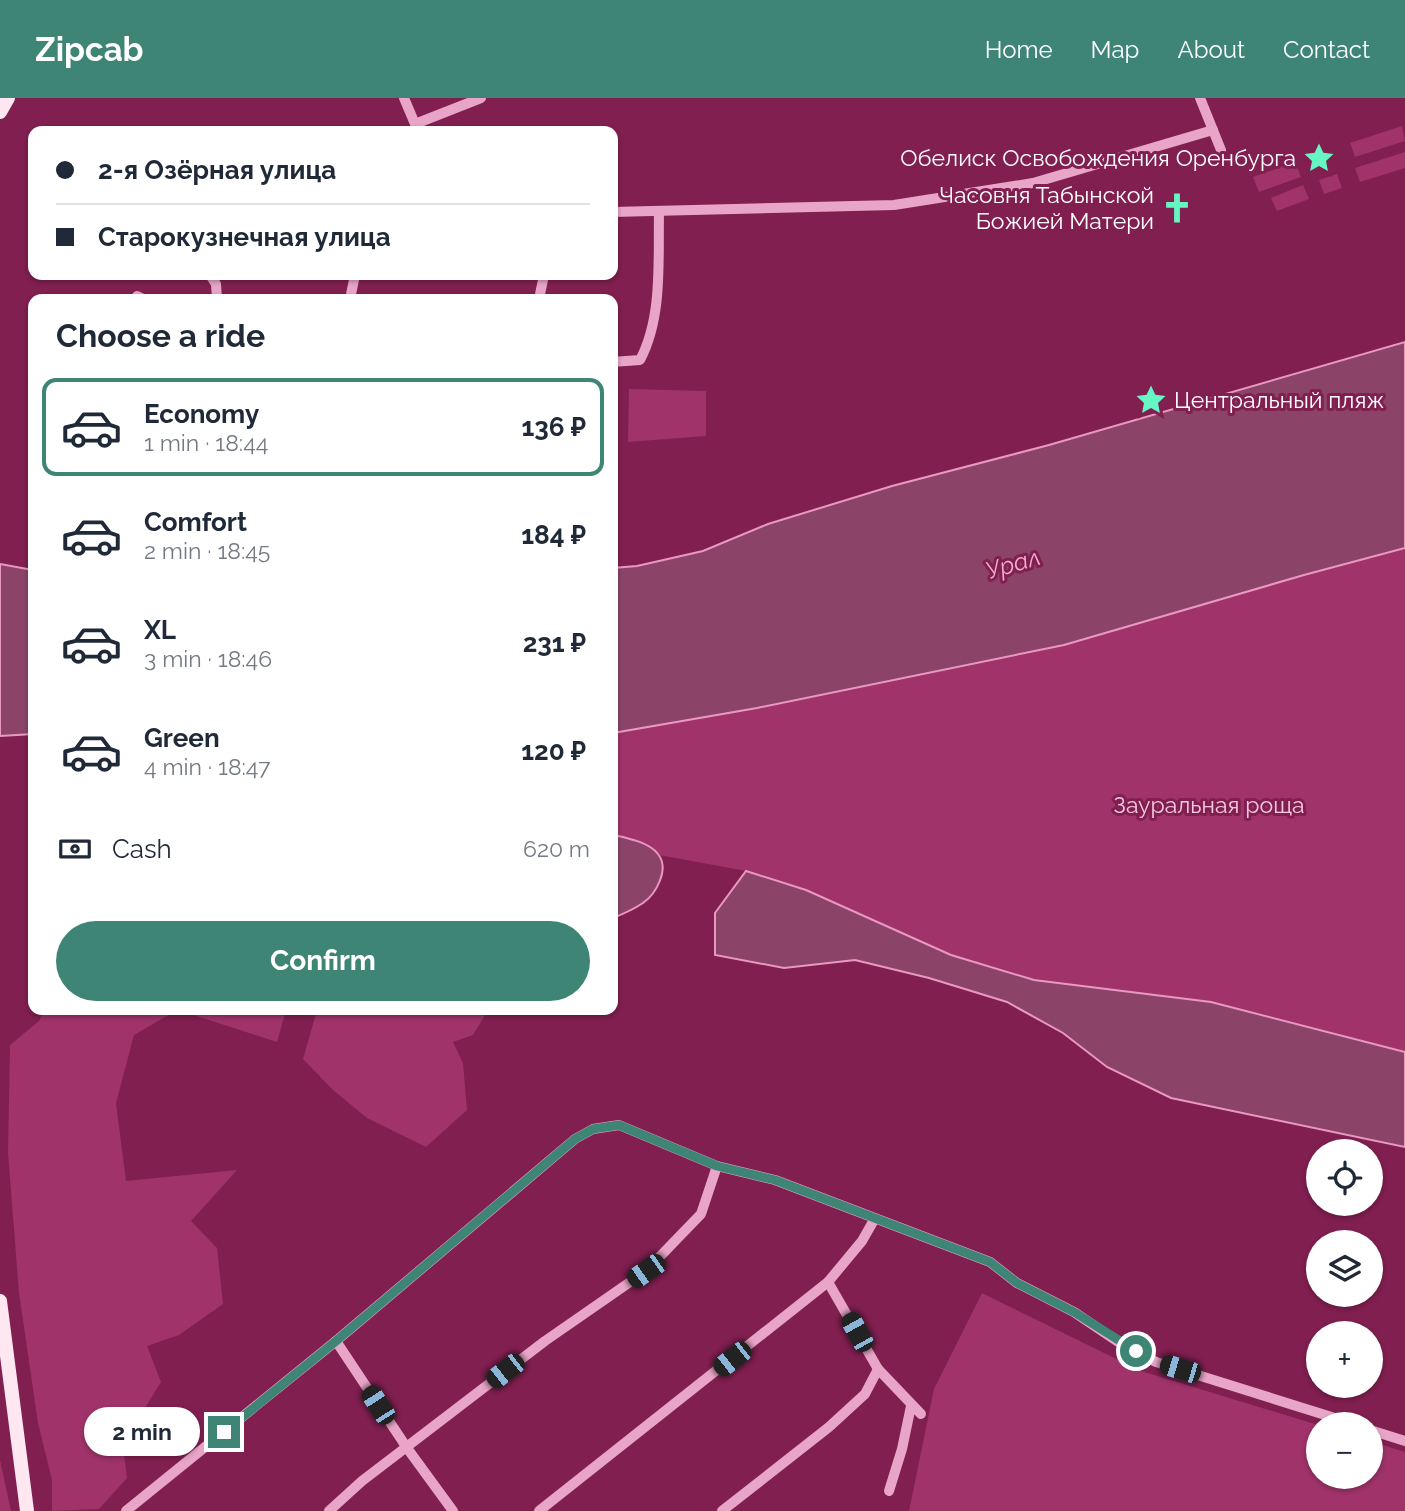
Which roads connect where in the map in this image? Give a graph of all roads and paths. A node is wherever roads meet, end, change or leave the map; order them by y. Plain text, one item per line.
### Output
1 (8, 98) edge
2 (404, 98) edge
3 (481, 98) edge
4 (1200, 98) edge
5 (0, 112) edge
6 (416, 126) edge
7 (421, 126) edge
8 (1213, 130) junction
9 (1221, 150) dead end
10 (659, 211) junction
11 (618, 212) edge
12 (618, 362) edge
13 (717, 1166) junction
14 (874, 1220) junction
15 (828, 1282) junction
16 (0, 1301) edge
17 (336, 1341) junction
18 (878, 1369) junction
19 (1315, 1412) edge
20 (1383, 1434) edge
21 (1405, 1441) edge
22 (407, 1448) junction
23 (889, 1491) dead end
24 (27, 1511) edge
25 (125, 1511) edge
26 (329, 1511) edge
27 (453, 1511) edge
28 (539, 1511) edge
29 (722, 1511) edge

1 - 5 main road
2 - 6 street
3 - 7 street
4 - 8 street
8 - 9 street
8 - 10 street
10 - 11 street
10 - 12 street
13 - 14 street
13 - 17 street
13 - 22 street
14 - 15 street
14 - 19 street
15 - 18 street
15 - 28 street
16 - 24 main road
17 - 22 street
17 - 25 street
18 - 23 street
18 - 29 street
20 - 21 street
22 - 26 street
22 - 27 street

